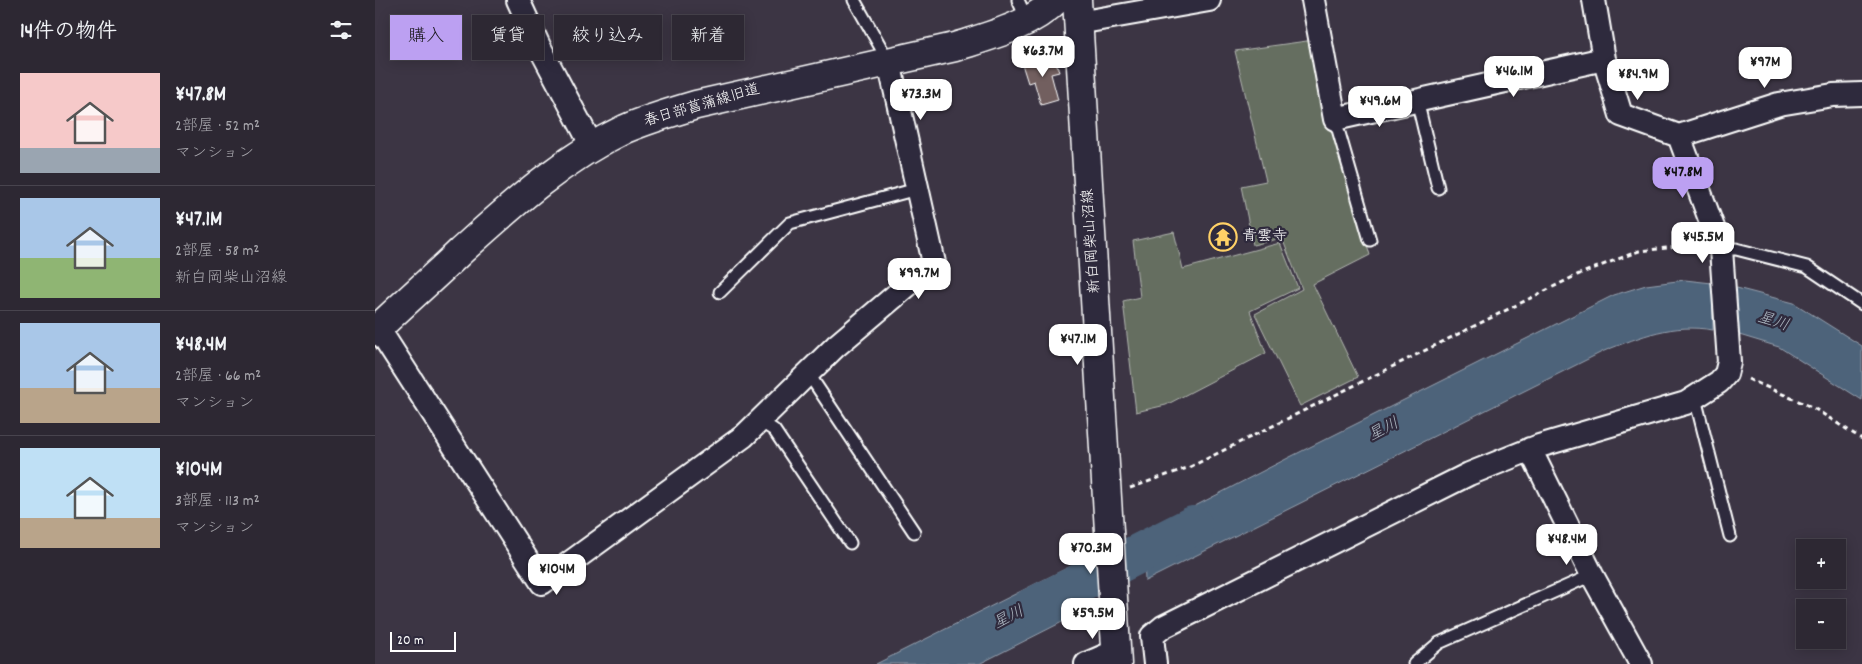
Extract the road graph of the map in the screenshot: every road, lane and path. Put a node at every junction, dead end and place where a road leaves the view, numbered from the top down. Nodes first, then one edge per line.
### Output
1 (518, 0) edge
2 (854, 0) edge
3 (1057, 0) edge
4 (1209, 0) edge
5 (1313, 0) edge
6 (1594, 0) edge
7 (1023, 10) edge
8 (1077, 12) edge
9 (1604, 59) junction
10 (889, 62) junction
11 (1862, 94) edge
12 (1417, 100) junction
13 (1335, 119) junction
14 (1679, 136) junction
15 (592, 146) junction
16 (1438, 188) dead end
17 (917, 189) junction
18 (1370, 240) dead end
19 (1721, 249) junction
20 (720, 292) dead end
21 (1862, 304) edge
22 (376, 327) edge
23 (1727, 368) junction
24 (808, 373) junction
25 (1695, 398) junction
26 (760, 421) junction
27 (1862, 438) edge
28 (1530, 449) junction
29 (1127, 489) dead end
30 (914, 532) dead end
31 (1730, 536) dead end
32 (850, 544) dead end
33 (1592, 575) junction
34 (1117, 650) edge
35 (1086, 664) edge
36 (1155, 664) edge
37 (1414, 664) edge
38 (1641, 664) edge

1 - 15 street
2 - 10 lane
3 - 7 street, 春日部菖蒲線旧道
4 - 8 street
5 - 13 street
6 - 9 street
7 - 10 street, 春日部菖蒲線旧道
8 - 34 street, 新白岡柴山沼線
9 - 12 street
9 - 14 street
10 - 15 street, 春日部菖蒲線旧道
10 - 17 street
11 - 14 street
12 - 13 street
12 - 16 lane
13 - 18 lane
14 - 19 street
15 - 22 street, 春日部菖蒲線旧道
17 - 20 lane
17 - 24 street
19 - 21 lane
19 - 23 street
19 - 29 path
22 - 26 street
23 - 25 street
23 - 27 path
24 - 26 street
24 - 30 lane
25 - 28 street
25 - 31 lane
26 - 32 lane
28 - 33 street
28 - 36 street
33 - 37 lane
33 - 38 street
34 - 35 street

